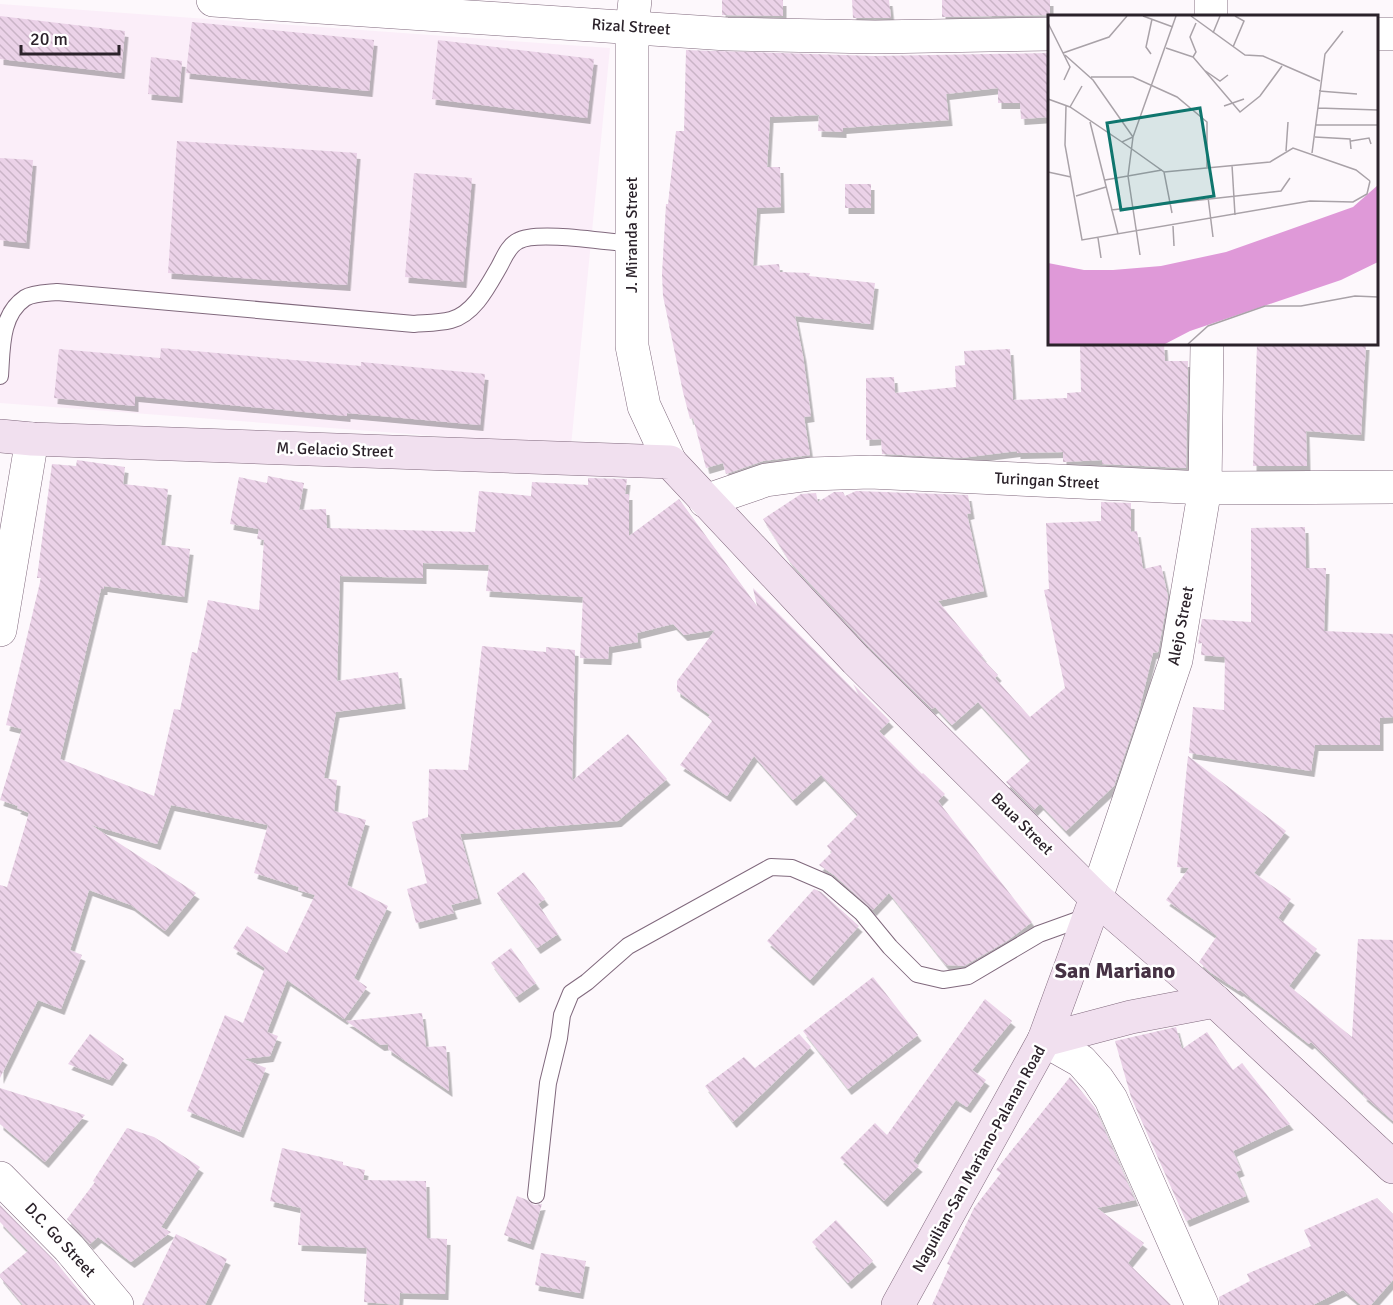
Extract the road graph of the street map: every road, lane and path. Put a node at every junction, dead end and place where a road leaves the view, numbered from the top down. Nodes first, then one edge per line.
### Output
1 (213, 0) edge
2 (633, 14) edge
3 (1048, 34) edge
4 (632, 244) junction
5 (1207, 345) edge
6 (0, 376) edge
7 (16, 437) edge
8 (670, 462) junction
9 (1393, 487) edge
10 (1205, 488) junction
11 (705, 501) junction
12 (0, 630) edge
13 (1093, 907) junction
14 (1215, 1001) junction
15 (1044, 1040) junction
16 (1393, 1167) edge
17 (0, 1178) edge
18 (536, 1195) dead end
19 (117, 1305) edge
20 (898, 1305) edge
21 (1202, 1305) edge

1 - 2 street, Rizal Street
2 - 3 street, Rizal Street
2 - 4 street, J. Miranda Street
4 - 6 lane
4 - 8 street, J. Miranda Street
5 - 10 street, Alejo Street
7 - 8 street, M. Gelacio Street
7 - 12 street
8 - 11 street, Baua Street
9 - 10 street, Turingan Street
10 - 11 street, Turingan Street
10 - 13 street, Alejo Street
11 - 13 street, Baua Street
13 - 14 street, Baua Street
13 - 15 street
13 - 18 lane
14 - 15 street, Naguilian-San Mariano-Palanan Road
14 - 16 street, Baua Street
15 - 20 street, Naguilian-San Mariano-Palanan Road
15 - 21 street
17 - 19 street, D.C. Go Street

